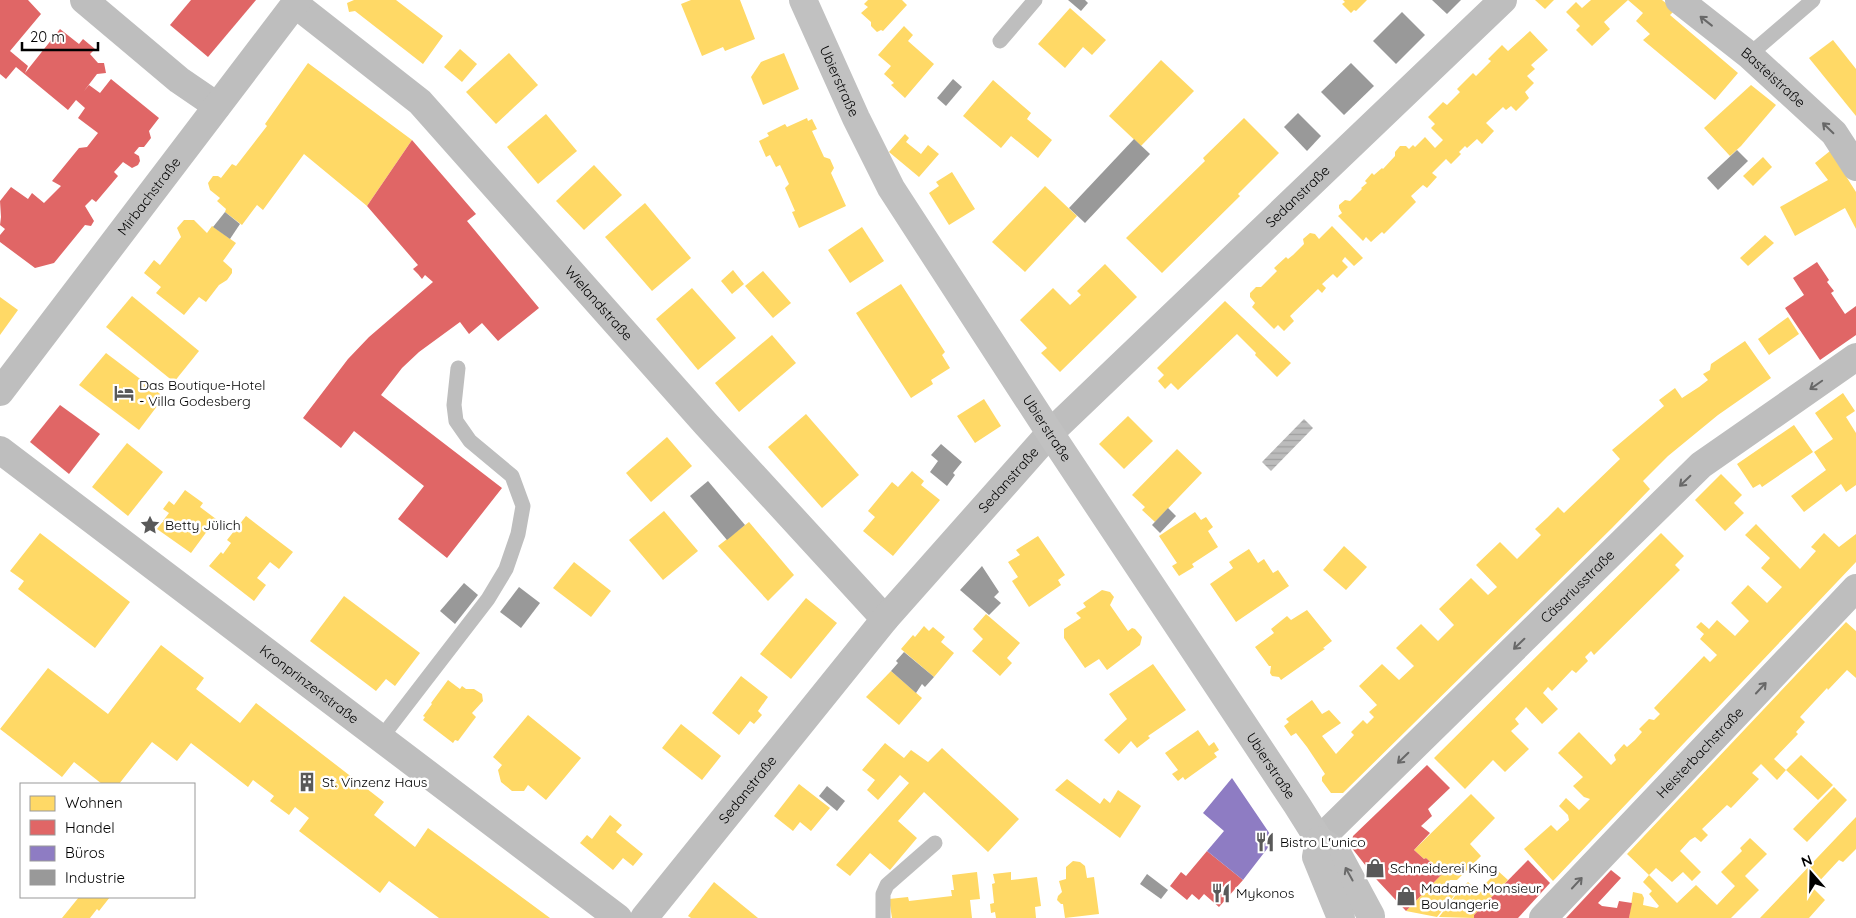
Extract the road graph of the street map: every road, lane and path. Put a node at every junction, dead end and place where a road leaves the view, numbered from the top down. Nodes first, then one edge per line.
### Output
1 (84, 0) edge
2 (803, 0) edge
3 (1035, 0) edge
4 (1502, 0) edge
5 (1679, 0) edge
6 (1813, 0) edge
7 (297, 2) edge
8 (1000, 41) dead end
9 (1749, 55) junction
10 (217, 106) junction
11 (1856, 167) edge
12 (1856, 357) edge
13 (458, 368) dead end
14 (0, 392) edge
15 (1050, 433) junction
16 (0, 450) edge
17 (1856, 588) edge
18 (885, 619) junction
19 (381, 738) junction
20 (1319, 840) junction
21 (935, 843) dead end
22 (1364, 917) edge
23 (618, 918) edge
24 (644, 918) edge
25 (882, 918) edge
26 (1341, 918) edge
27 (1543, 918) edge

1 - 10 street
2 - 15 main road, Ubierstraße
3 - 8 lane
4 - 15 street, Sedanstraße
9 -> 5 street, Basteistraße
6 - 9 lane
7 - 10 street, Mirbachstraße
7 - 18 street, Wielandstraße
11 -> 9 street, Basteistraße
10 - 14 street, Mirbachstraße
12 -> 20 street, Cäsariusstraße
13 - 19 lane
15 - 18 street, Sedanstraße
15 - 20 main road, Ubierstraße
16 - 19 street, Kronprinzenstraße
27 -> 17 street, Heisterbachstraße
18 - 24 street, Sedanstraße
19 - 23 street, Kronprinzenstraße
22 -> 20 main road
20 - 26 main road
21 - 25 lane

